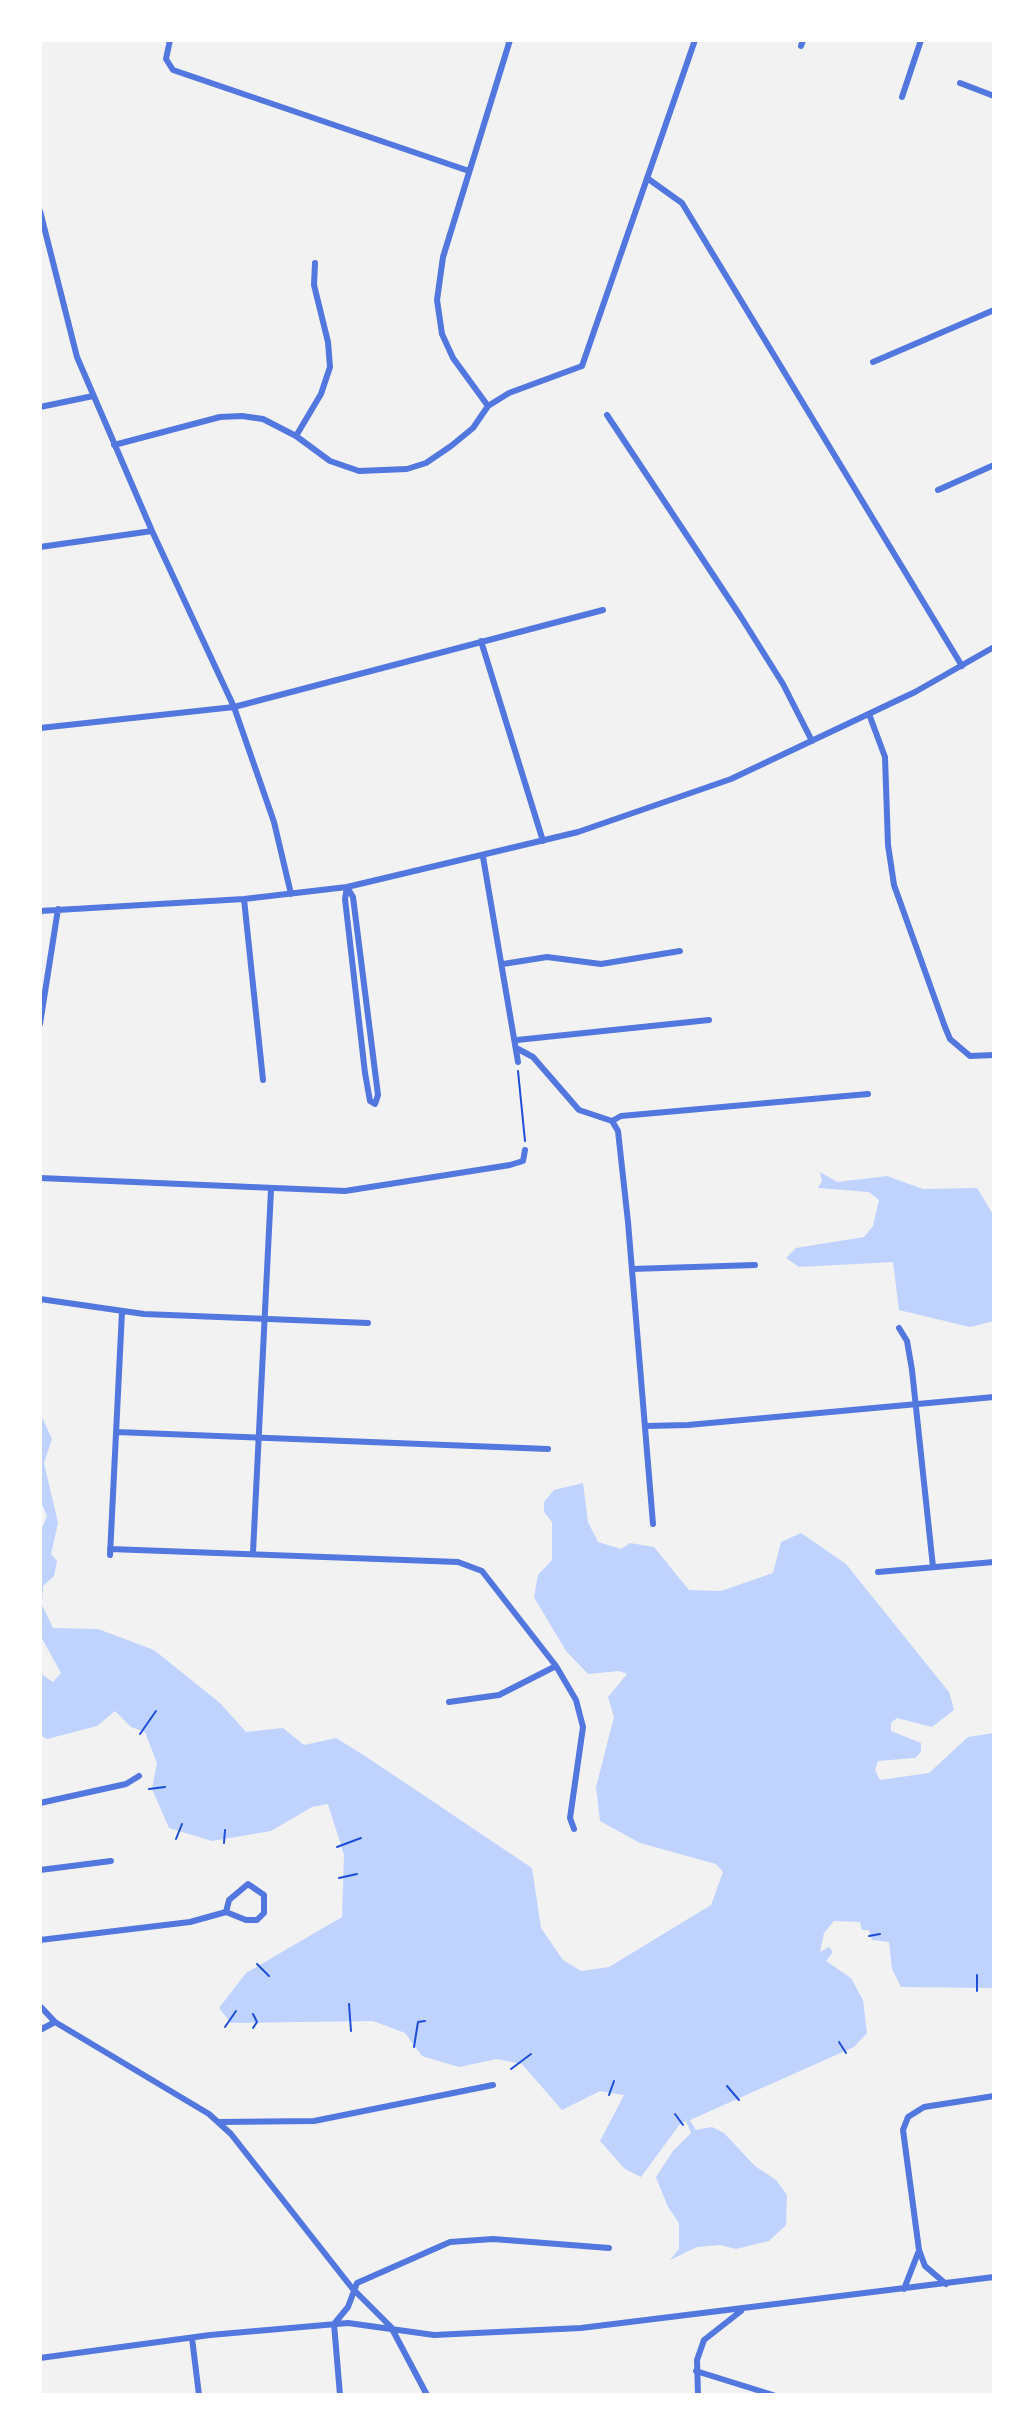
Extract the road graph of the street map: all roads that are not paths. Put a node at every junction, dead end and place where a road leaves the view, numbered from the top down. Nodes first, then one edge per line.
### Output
1 (170, 40) edge
2 (510, 40) edge
3 (695, 40) edge
4 (921, 40) edge
5 (960, 83) dead end
6 (994, 96) edge
7 (902, 97) dead end
8 (469, 171) junction
9 (647, 178) junction
10 (40, 211) edge
11 (315, 263) dead end
12 (994, 310) edge
13 (873, 362) dead end
14 (93, 396) junction
15 (488, 406) junction
16 (40, 407) edge
17 (607, 415) dead end
18 (296, 436) junction
19 (114, 445) junction
20 (994, 465) edge
21 (938, 490) dead end
22 (152, 531) junction
23 (40, 547) edge
24 (603, 610) dead end
25 (481, 641) junction
26 (994, 647) edge
27 (962, 666) junction
28 (234, 707) junction
29 (869, 714) junction
30 (40, 728) edge
31 (812, 741) junction
32 (543, 841) junction
33 (483, 857) junction
34 (347, 887) junction
35 (291, 894) junction
36 (244, 899) junction
37 (58, 909) junction
38 (40, 911) edge
39 (680, 951) dead end
40 (503, 964) junction
41 (709, 1020) dead end
42 (40, 1024) edge
43 (517, 1040) junction
44 (518, 1049) junction
45 (994, 1055) edge
46 (518, 1062) road end
47 (263, 1080) dead end
48 (868, 1094) dead end
49 (612, 1121) junction
50 (525, 1150) road end
51 (40, 1178) edge
52 (271, 1190) junction
53 (755, 1265) dead end
54 (632, 1269) junction
55 (40, 1299) edge
56 (122, 1312) junction
57 (262, 1320) junction
58 (368, 1323) dead end
59 (899, 1328) dead end
60 (994, 1397) edge
61 (915, 1403) junction
62 (646, 1426) junction
63 (116, 1432) junction
64 (257, 1437) junction
65 (548, 1449) dead end
66 (653, 1524) dead end
67 (253, 1552) junction
68 (994, 1562) edge
69 (933, 1567) junction
70 (878, 1572) dead end
71 (556, 1666) junction
72 (449, 1702) dead end
73 (139, 1776) dead end
74 (40, 1803) edge
75 (574, 1829) dead end
76 (111, 1861) dead end
77 (40, 1870) edge
78 (226, 1912) junction
79 (40, 1940) edge
80 (40, 2006) edge
81 (55, 2022) junction
82 (40, 2030) edge
83 (493, 2085) dead end
84 (994, 2096) edge
85 (219, 2122) junction
86 (609, 2248) dead end
87 (919, 2250) junction
88 (994, 2277) edge
89 (946, 2284) junction
90 (352, 2288) junction
91 (904, 2289) junction
92 (743, 2309) junction
93 (334, 2324) junction
94 (391, 2327) junction
95 (192, 2338) junction
96 (40, 2358) edge
97 (696, 2371) junction
98 (199, 2395) edge
99 (340, 2395) edge
100 (427, 2395) edge
101 (698, 2395) edge
102 (773, 2395) edge

1 - 8 street
2 - 8 street
3 - 9 street
4 - 7 street
5 - 6 street
8 - 15 street
9 - 15 street
9 - 27 street
10 - 14 street
11 - 18 street
12 - 13 street
14 - 16 street
14 - 19 street
15 - 18 street
17 - 31 street
18 - 19 street
19 - 22 street
20 - 21 street
22 - 23 street
22 - 28 street
24 - 25 street
25 - 28 street
25 - 32 street
26 - 27 street
27 - 29 street
28 - 30 street
28 - 35 street
29 - 31 street
29 - 45 street
31 - 32 street
32 - 33 street
33 - 34 street
33 - 40 street
34 - 34 street
34 - 35 street
35 - 36 street
36 - 37 street
36 - 47 street
37 - 38 street
37 - 42 street
39 - 40 street
40 - 43 street
41 - 43 street
43 - 44 street
44 - 46 street
44 - 49 street
48 - 49 street
49 - 54 street
50 - 52 street
51 - 52 street
52 - 57 street
53 - 54 street
54 - 62 street
55 - 56 street
56 - 57 street
56 - 63 street
57 - 58 street
57 - 64 street
59 - 61 street
60 - 61 street
61 - 62 street
61 - 69 street
62 - 66 street
63 - 64 street
63 - 67 street
64 - 65 street
64 - 67 street
67 - 71 street
68 - 69 street
69 - 70 street
71 - 72 street
71 - 75 street
73 - 74 street
76 - 77 street
78 - 78 street
78 - 79 street
80 - 81 street
81 - 82 street
81 - 85 street
83 - 85 street
84 - 87 street
85 - 90 street
86 - 90 street
87 - 89 street
87 - 91 street
88 - 89 street
89 - 91 street
90 - 93 street
90 - 94 street
91 - 92 street
92 - 94 street
92 - 97 street
93 - 94 street
93 - 95 street
93 - 99 street
94 - 100 street
95 - 96 street
95 - 98 street
97 - 101 street
97 - 102 street

